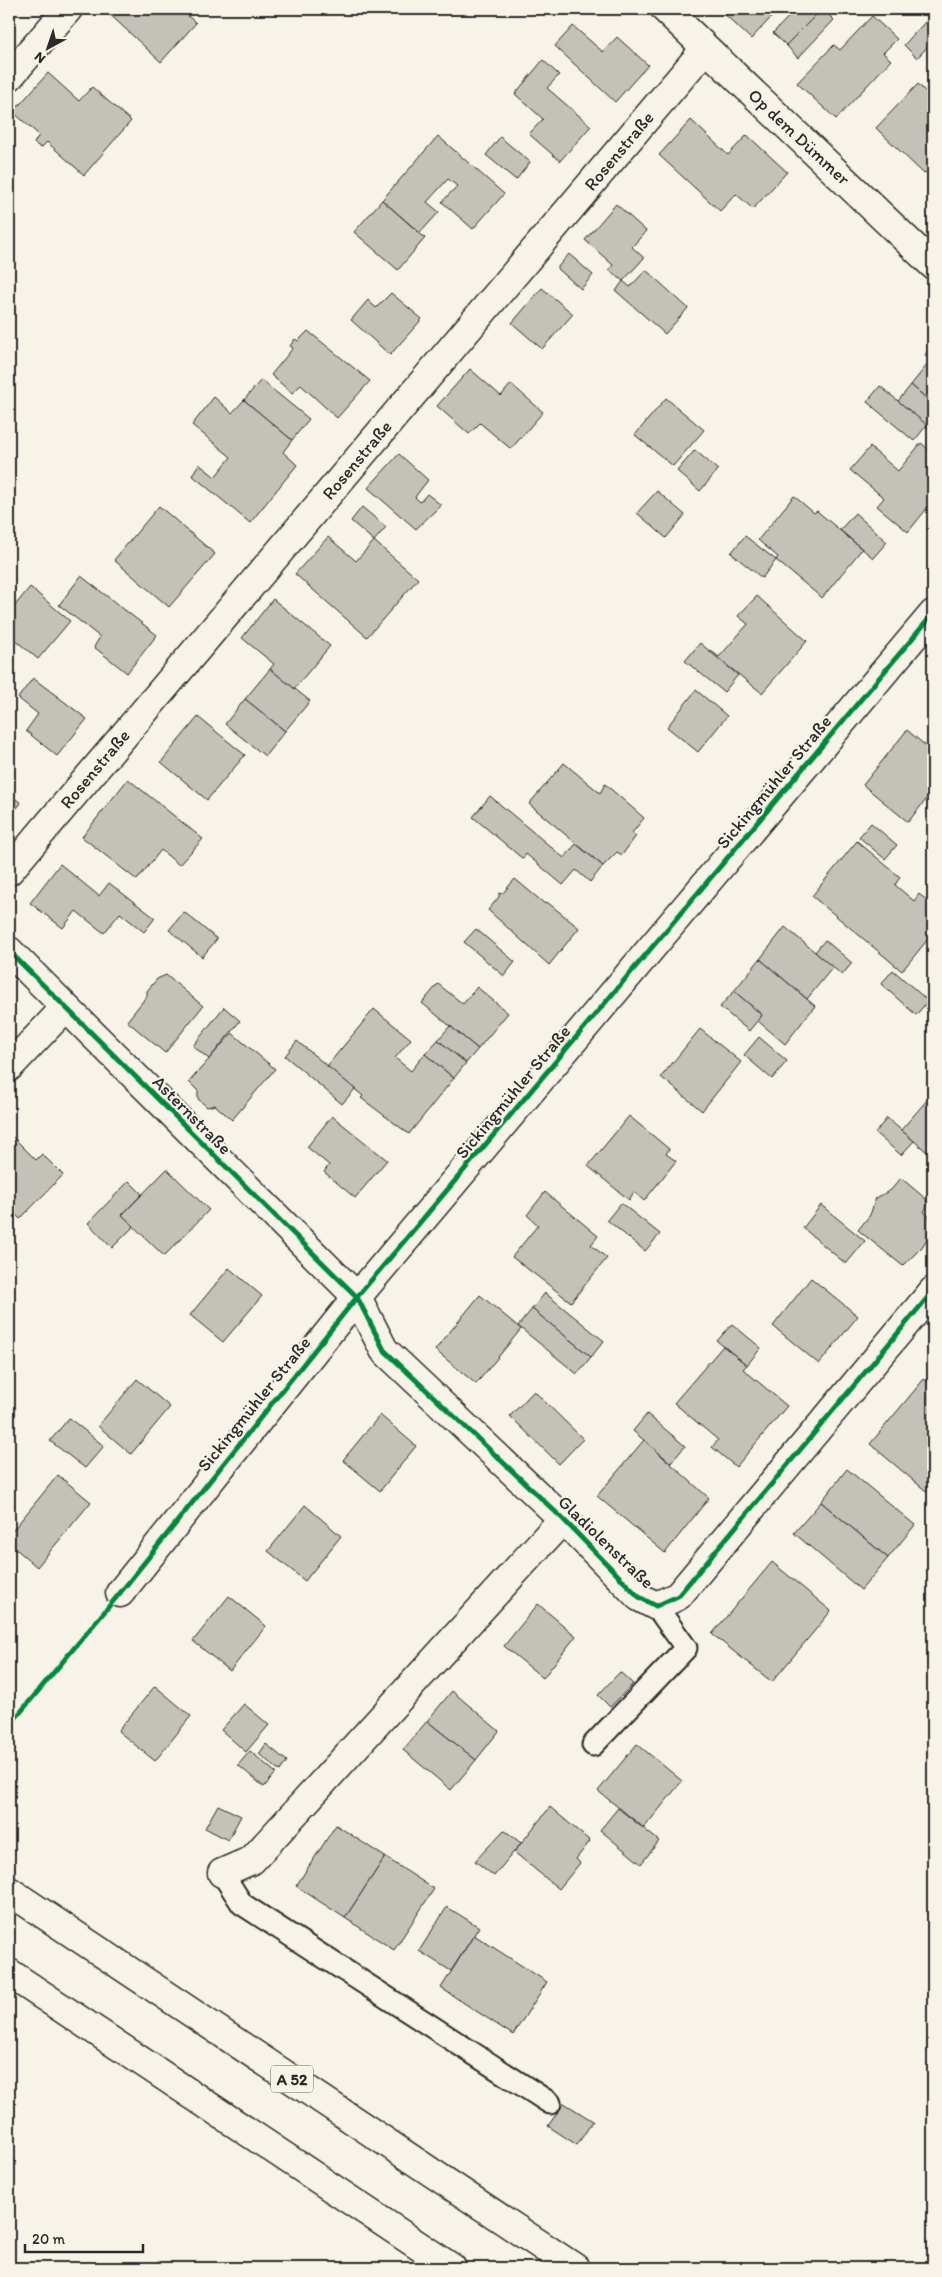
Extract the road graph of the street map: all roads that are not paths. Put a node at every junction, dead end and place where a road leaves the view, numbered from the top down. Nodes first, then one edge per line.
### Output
1 (68, 9) edge
2 (665, 9) edge
3 (705, 49) junction
4 (9, 77) edge
5 (933, 265) edge
6 (933, 614) edge
7 (9, 871) edge
8 (9, 951) edge
9 (64, 1008) junction
10 (9, 1067) edge
11 (933, 1292) edge
12 (357, 1297) junction
13 (563, 1519) junction
14 (120, 1593) dead end
15 (656, 1606) junction
16 (593, 1744) dead end
17 (222, 1873) joint
18 (9, 1890) edge
19 (9, 1973) edge
20 (550, 2104) dead end
21 (452, 2268) edge
22 (575, 2268) edge

1 - 4 main road
2 - 3 main road, Op dem Dümmer
3 - 5 main road, Op dem Dümmer
3 - 7 main road, Rosenstraße
6 - 12 main road, Sickingmühler Straße
8 - 9 main road, Asternstraße
9 - 10 main road
9 - 12 main road, Asternstraße
11 - 15 main road, Gladiolenstraße
12 - 13 main road, Gladiolenstraße
12 - 14 main road, Sickingmühler Straße
13 - 15 main road, Gladiolenstraße
13 - 17 main road, Gladiolenstraße
15 - 16 lane
17 - 20 lane
18 - 22 main road, A 52
19 - 21 main road

